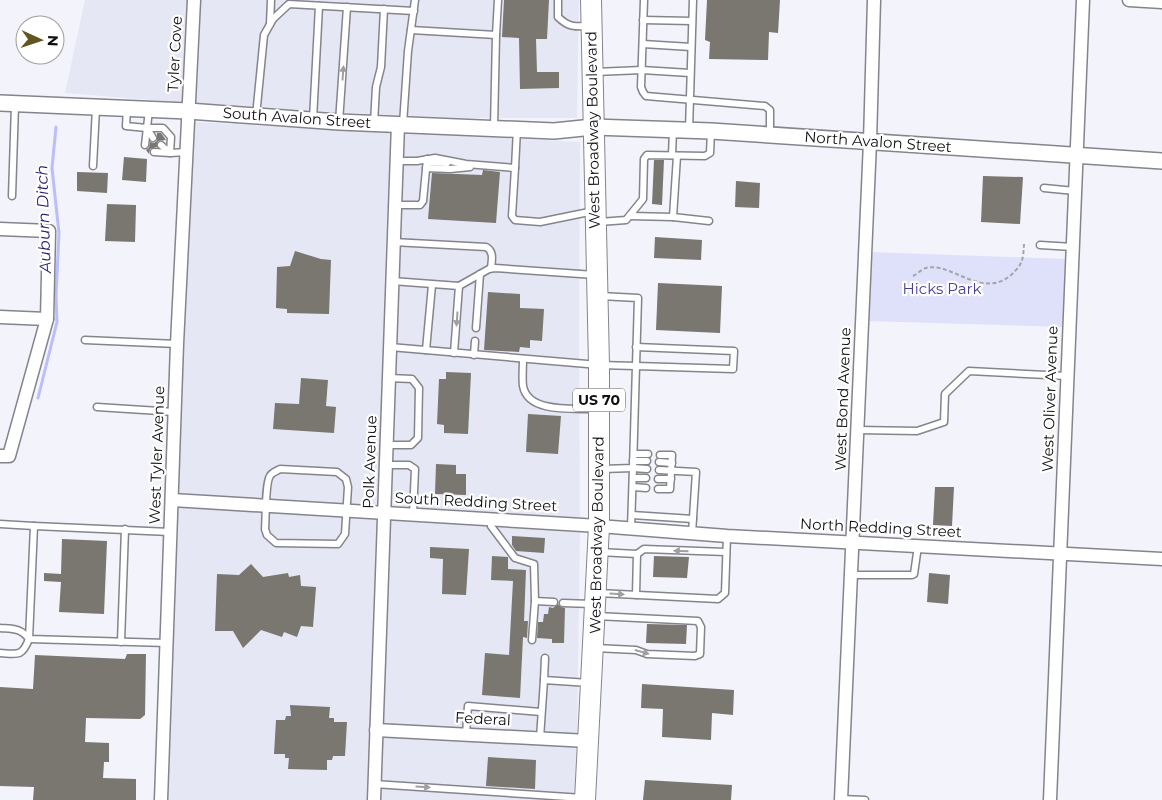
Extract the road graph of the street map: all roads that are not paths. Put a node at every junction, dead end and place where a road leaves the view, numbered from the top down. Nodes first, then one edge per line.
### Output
1 (194, 0) edge
2 (271, 0) edge
3 (415, 0) edge
4 (498, 0) edge
5 (558, 0) edge
6 (591, 0) edge
7 (644, 0) edge
8 (693, 0) edge
9 (874, 0) edge
10 (1083, 0) edge
11 (1129, 0) edge
12 (1162, 2) edge
13 (319, 6) junction
14 (347, 7) junction
15 (384, 9) junction
16 (414, 11) junction
17 (643, 20) junction
18 (692, 21) junction
19 (270, 24) junction
20 (591, 26) junction
21 (411, 30) junction
22 (496, 35) junction
23 (642, 44) junction
24 (691, 46) junction
25 (642, 70) junction
26 (592, 72) junction
27 (690, 73) junction
28 (689, 99) junction
29 (7, 103) edge
30 (96, 107) junction
31 (127, 108) junction
32 (149, 109) junction
33 (188, 111) junction
34 (256, 116) junction
35 (313, 120) junction
36 (340, 122) junction
37 (374, 123) junction
38 (400, 124) junction
39 (593, 127) junction
40 (147, 128) junction
41 (494, 128) junction
42 (517, 129) junction
43 (673, 129) junction
44 (689, 130) junction
45 (711, 131) junction
46 (770, 135) junction
47 (153, 138) dead end
48 (870, 142) junction
49 (145, 145) dead end
50 (161, 145) dead end
51 (154, 152) dead end
52 (170, 152) junction
53 (187, 152) junction
54 (674, 156) junction
55 (1076, 156) junction
56 (396, 161) junction
57 (1162, 161) edge
58 (427, 163) junction
59 (466, 164) junction
60 (479, 165) junction
61 (94, 166) dead end
62 (515, 168) junction
63 (1044, 188) dead end
64 (1075, 191) junction
65 (12, 196) dead end
66 (395, 205) junction
67 (630, 216) junction
68 (596, 217) junction
69 (673, 217) junction
70 (709, 222) dead end
71 (0, 229) edge
72 (394, 242) junction
73 (1040, 245) dead end
74 (1073, 247) junction
75 (491, 268) junction
76 (480, 274) junction
77 (596, 275) junction
78 (392, 281) junction
79 (432, 284) junction
80 (460, 286) junction
81 (597, 296) junction
82 (0, 317) edge
83 (47, 319) junction
84 (476, 328) dead end
85 (85, 340) dead end
86 (476, 341) dead end
87 (177, 344) junction
88 (390, 347) junction
89 (636, 347) junction
90 (426, 350) junction
91 (454, 353) junction
92 (474, 355) junction
93 (523, 359) junction
94 (599, 365) junction
95 (636, 366) junction
96 (1067, 376) junction
97 (389, 378) junction
98 (97, 407) dead end
99 (599, 409) junction
100 (175, 412) junction
101 (858, 430) junction
102 (386, 445) junction
103 (5, 456) edge
104 (634, 457) junction
105 (648, 458) dead end
106 (659, 458) dead end
107 (386, 465) junction
108 (633, 468) junction
109 (599, 469) junction
110 (647, 469) dead end
111 (659, 470) dead end
112 (672, 470) junction
113 (633, 478) junction
114 (646, 478) dead end
115 (658, 479) dead end
116 (671, 479) junction
117 (633, 487) junction
118 (646, 488) dead end
119 (658, 489) dead end
120 (172, 500) junction
121 (266, 506) junction
122 (346, 510) junction
123 (384, 513) junction
124 (413, 514) junction
125 (492, 519) junction
126 (693, 519) junction
127 (631, 522) junction
128 (0, 524) edge
129 (34, 526) junction
130 (599, 526) junction
131 (125, 529) junction
132 (170, 532) junction
133 (692, 533) junction
134 (728, 536) junction
135 (853, 542) junction
136 (918, 546) junction
137 (598, 552) junction
138 (726, 552) junction
139 (1060, 553) junction
140 (637, 554) junction
141 (1162, 559) edge
142 (851, 575) junction
143 (636, 595) junction
144 (535, 601) junction
145 (554, 602) dead end
146 (563, 603) dead end
147 (596, 604) junction
148 (0, 628) edge
149 (30, 639) junction
150 (532, 640) dead end
151 (121, 642) junction
152 (167, 643) junction
153 (594, 648) junction
154 (0, 653) edge
155 (545, 658) dead end
156 (544, 680) junction
157 (591, 683) junction
158 (541, 712) junction
159 (376, 730) junction
160 (466, 734) junction
161 (540, 738) junction
162 (588, 741) junction
163 (374, 784) junction
164 (585, 799) edge
165 (841, 799) edge
166 (160, 800) edge
167 (374, 800) edge
168 (865, 800) edge
169 (1050, 800) edge

1 - 33 street, Tyler Cove
2 - 19 lane
3 - 16 lane
4 - 22 lane
5 - 20 lane
6 - 20 main road, West Broadway Boulevard / US 70
7 - 17 lane
8 - 18 lane
9 - 48 street, West Bond Avenue
10 - 55 street, West Oliver Avenue
11 - 12 street
13 - 14 lane
13 - 19 lane
13 - 35 lane
14 - 15 lane
36 -> 14 lane
15 - 16 lane
15 - 37 lane
16 - 21 lane
17 - 18 lane
17 - 23 lane
18 - 24 lane
19 - 34 lane
20 - 26 main road, West Broadway Boulevard / US 70
21 - 22 lane
21 - 38 lane
22 - 41 lane
23 - 24 lane
23 - 25 lane
24 - 27 lane
25 - 26 lane
25 - 27 lane
25 - 28 lane
26 - 39 main road, West Broadway Boulevard / US 70
27 - 28 lane
28 - 44 lane
28 - 46 lane
29 - 30 street, South Avalon Street
29 - 65 lane
30 - 31 street, South Avalon Street
30 - 61 lane
31 - 32 street, South Avalon Street
31 - 40 lane
32 - 33 street, South Avalon Street
32 - 40 lane
33 - 34 street, South Avalon Street
33 - 53 street, West Tyler Avenue
34 - 35 street, South Avalon Street
35 - 36 street, South Avalon Street
36 - 37 street, South Avalon Street
37 - 38 street, South Avalon Street
38 - 41 street, South Avalon Street
38 - 56 street, Polk Avenue
39 - 42 street, South Avalon Street
39 - 43 street, North Avalon Street
39 - 68 main road, West Broadway Boulevard / US 70
40 - 47 lane
40 - 49 lane
40 - 52 lane
41 - 42 street, South Avalon Street
42 - 62 lane
43 - 44 street, North Avalon Street
43 - 54 lane
44 - 45 street, North Avalon Street
45 - 46 street, North Avalon Street
45 - 54 lane
46 - 48 street, North Avalon Street
48 - 55 street, North Avalon Street
48 - 101 street, West Bond Avenue
50 - 52 lane
51 - 52 lane
52 - 53 lane
53 - 87 street, West Tyler Avenue
54 - 67 lane
54 - 69 lane
55 - 57 street, North Avalon Street
55 - 64 street, West Oliver Avenue
56 - 58 lane
56 - 66 street, Polk Avenue
58 - 59 lane
58 - 59 lane
58 - 60 lane
58 - 66 lane
59 - 60 lane
60 - 62 lane
62 - 68 lane
63 - 64 lane
64 - 74 street, West Oliver Avenue
66 - 72 street, Polk Avenue
67 - 68 lane
67 - 69 lane
68 - 77 main road, West Broadway Boulevard / US 70
69 - 70 lane
71 - 83 street
72 - 75 lane
72 - 78 street, Polk Avenue
73 - 74 lane
74 - 96 street, West Oliver Avenue
75 - 76 lane
75 - 77 lane
76 - 80 lane
76 - 84 lane
77 - 81 main road, West Broadway Boulevard / US 70
78 - 79 lane
78 - 88 street, Polk Avenue
79 - 80 lane
79 - 90 lane
80 -> 91 lane
81 - 89 lane
81 - 94 main road, West Broadway Boulevard / US 70
82 - 83 street
83 - 103 street
85 - 87 lane
86 - 92 lane
87 - 100 street, West Tyler Avenue
88 - 90 lane
88 - 97 street, Polk Avenue
89 - 95 lane
89 - 95 lane
90 - 91 lane
91 - 92 lane
92 - 93 lane
93 - 94 lane
93 - 99 lane
94 - 95 lane
94 - 99 main road, West Broadway Boulevard / US 70
95 - 104 lane
96 - 101 lane
96 - 139 street, West Oliver Avenue
97 - 102 street, Polk Avenue
97 - 102 lane
98 - 100 lane
99 - 109 main road, West Broadway Boulevard / US 70
100 - 120 street, West Tyler Avenue
101 - 135 street, West Bond Avenue
102 - 107 street, Polk Avenue
104 - 105 lane
104 - 108 lane
106 - 112 lane
107 - 123 street, Polk Avenue
107 - 124 lane
108 - 109 lane
108 - 110 lane
108 - 113 lane
109 - 130 main road, West Broadway Boulevard / US 70
111 - 112 lane
112 - 116 lane
112 - 126 lane
113 - 114 lane
113 - 117 lane
115 - 116 lane
116 - 119 lane
117 - 118 lane
117 - 127 lane
120 - 121 street, South Redding Street
120 - 132 street, West Tyler Avenue
121 - 122 street, South Redding Street
121 - 122 lane
121 - 122 lane
122 - 123 street, South Redding Street
123 - 124 street, South Redding Street
123 - 159 street, Polk Avenue
124 - 125 street, South Redding Street
125 - 130 street, South Redding Street
125 - 144 lane
126 - 127 lane
126 - 133 lane
127 - 130 street, North Redding Street
127 - 133 street, North Redding Street
128 - 129 lane
129 - 131 lane
129 - 149 lane
130 - 137 main road, West Broadway Boulevard / US 70
131 - 132 lane
131 - 151 lane
132 - 152 street, West Tyler Avenue
133 - 134 street, North Redding Street
134 - 135 street, North Redding Street
134 - 138 lane
135 - 136 street, North Redding Street
135 - 142 street, West Bond Avenue
136 - 139 street, North Redding Street
136 - 142 lane
137 - 140 lane
137 - 147 main road, West Broadway Boulevard / US 70
138 -> 140 lane
138 - 143 lane
139 - 141 street, North Redding Street
139 - 169 street, West Oliver Avenue
140 - 143 lane
142 - 165 street, West Bond Avenue
147 -> 143 lane
144 - 145 lane
144 - 150 lane
146 - 147 lane
147 - 153 main road, West Broadway Boulevard / US 70
153 -> 147 lane
148 - 149 lane
149 - 151 lane
149 - 154 lane
151 - 152 lane
152 - 166 street, West Tyler Avenue
153 - 157 main road, West Broadway Boulevard / US 70
155 - 156 lane
156 - 157 lane
156 - 158 lane
157 - 162 main road, West Broadway Boulevard / US 70
158 - 160 lane
158 - 161 lane
159 - 160 street, Federal
159 - 163 street, Polk Avenue
160 - 161 street, Federal
161 - 162 street, Federal
162 - 164 main road, West Broadway Boulevard / US 70
163 -> 164 lane
163 - 167 street, Polk Avenue
165 - 168 lane

